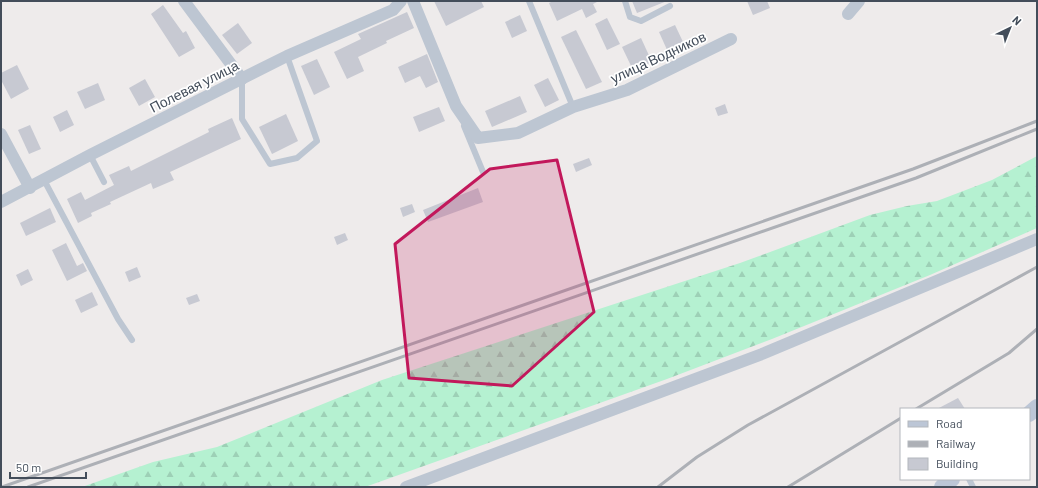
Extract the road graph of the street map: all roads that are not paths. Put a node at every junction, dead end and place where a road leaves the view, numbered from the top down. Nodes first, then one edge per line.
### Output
1 (184, 1) edge
2 (401, 1) edge
3 (413, 1) edge
4 (529, 1) edge
5 (625, 1) edge
6 (859, 1) edge
7 (670, 6) dead end
8 (848, 14) dead end
9 (731, 39) dead end
10 (287, 56) junction
11 (242, 79) junction
12 (456, 106) junction
13 (573, 107) junction
14 (1, 134) edge
15 (90, 155) junction
16 (483, 172) dead end
17 (44, 180) junction
18 (104, 182) dead end
19 (30, 188) junction
20 (1, 202) edge
21 (1037, 239) edge
22 (132, 340) dead end
23 (951, 480) edge
24 (406, 487) edge
25 (942, 487) edge

1 - 11 street
2 - 10 street, Полевая улица
3 - 12 street
4 - 13 lane
5 - 7 lane
6 - 8 street
9 - 13 street, улица Водников
10 - 11 street, Полевая улица
10 - 11 lane
11 - 15 street, Полевая улица
12 - 13 street, улица Водников
12 - 16 lane
14 - 19 street
15 - 17 street, Полевая улица
15 - 18 lane
17 - 19 street, Полевая улица
17 - 22 lane
19 - 20 street, Полевая улица
21 - 24 street
23 - 25 street

